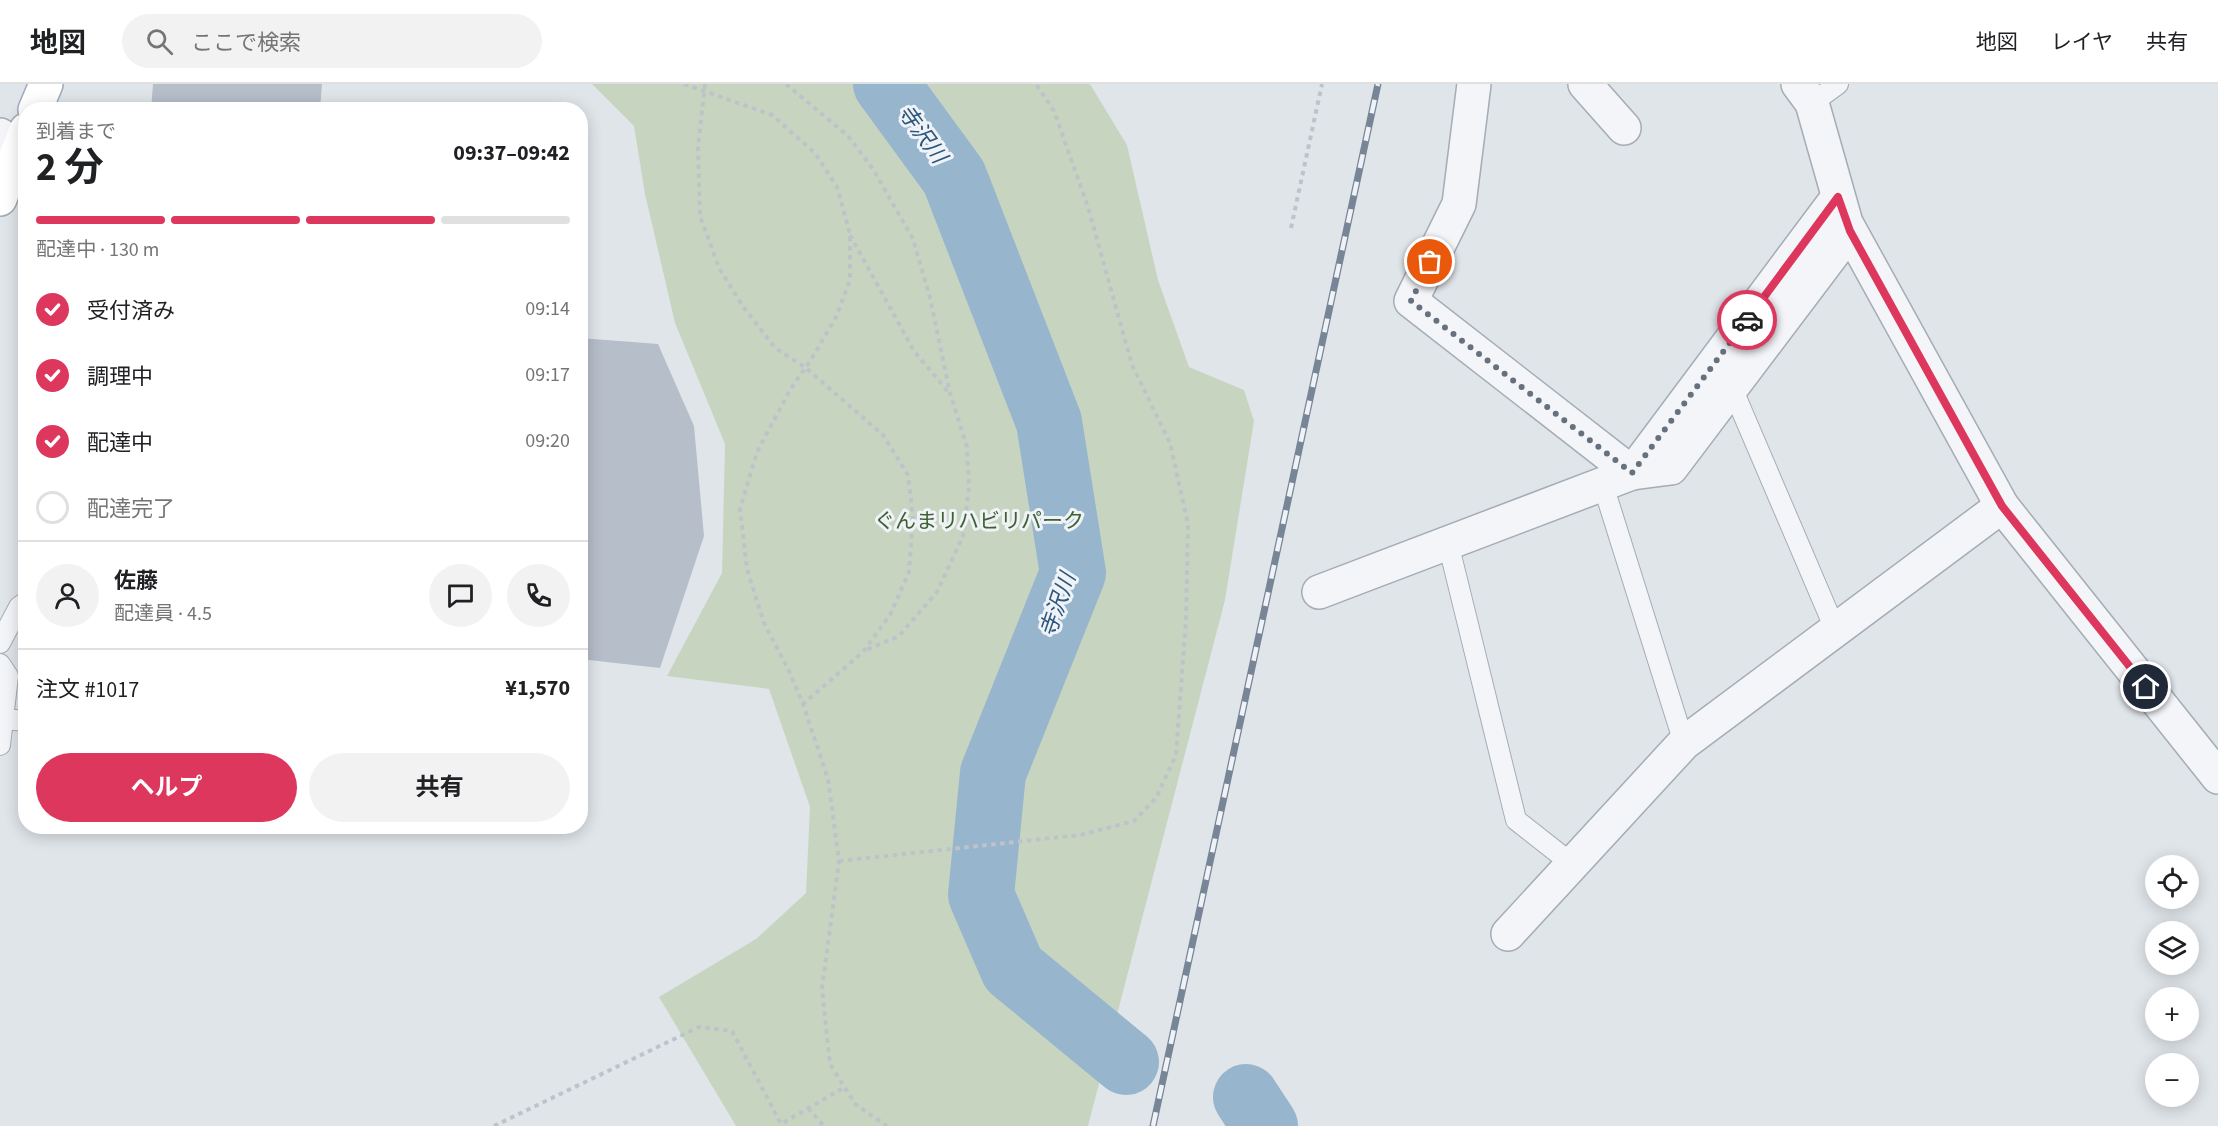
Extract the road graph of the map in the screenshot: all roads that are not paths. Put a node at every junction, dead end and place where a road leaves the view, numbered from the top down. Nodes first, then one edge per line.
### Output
1 (46, 84) edge
2 (1474, 84) edge
3 (1585, 84) edge
4 (1838, 84) edge
5 (1805, 93) edge
6 (38, 102) edge
7 (1624, 128) dead end
8 (15, 138) edge
9 (1838, 197) junction
10 (0, 199) edge
11 (1850, 231) junction
12 (1732, 388) junction
13 (1618, 479) junction
14 (2002, 506) junction
15 (1448, 543) junction
16 (1319, 592) dead end
17 (18, 608) edge
18 (1835, 629) junction
19 (0, 643) edge
20 (0, 664) edge
21 (3, 719) junction
22 (18, 720) edge
23 (1684, 743) junction
24 (0, 745) edge
25 (2218, 777) edge
26 (1572, 864) junction
27 (1508, 934) dead end

1 - 6 main road
2 - 13 street
3 - 7 street
4 - 5 lane
5 - 9 street
8 - 10 main road
9 - 11 street
9 - 13 street
11 - 12 street
11 - 14 street
12 - 13 street
12 - 18 lane
13 - 15 street
13 - 23 lane
14 - 18 street
14 - 25 street
15 - 16 street
15 - 26 lane
17 - 19 lane
18 - 23 street
20 - 21 lane
21 - 22 lane
21 - 24 lane
23 - 26 street
26 - 27 street

